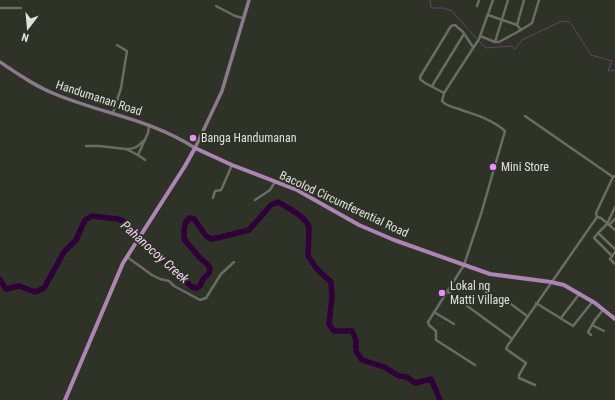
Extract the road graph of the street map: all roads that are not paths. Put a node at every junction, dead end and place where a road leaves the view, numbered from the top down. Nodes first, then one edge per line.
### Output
1 (249, 0) edge
2 (479, 0) edge
3 (493, 0) edge
4 (508, 0) edge
5 (524, 0) edge
6 (539, 0) edge
7 (216, 6) dead end
8 (477, 6) dead end
9 (0, 8) edge
10 (21, 8) dead end
11 (488, 15) junction
12 (243, 18) junction
13 (501, 20) junction
14 (517, 25) junction
15 (521, 30) junction
16 (464, 34) junction
17 (480, 37) junction
18 (495, 42) junction
19 (116, 45) dead end
20 (473, 47) junction
21 (0, 62) edge
22 (432, 86) junction
23 (444, 93) junction
24 (113, 113) junction
25 (524, 116) dead end
26 (149, 125) junction
27 (144, 139) junction
28 (86, 146) dead end
29 (194, 148) junction
30 (126, 149) junction
31 (138, 156) junction
32 (145, 160) dead end
33 (232, 165) junction
34 (614, 177) edge
35 (276, 182) junction
36 (213, 198) dead end
37 (255, 200) dead end
38 (615, 207) edge
39 (614, 214) edge
40 (597, 217) junction
41 (615, 219) edge
42 (608, 225) junction
43 (615, 230) edge
44 (598, 233) junction
45 (615, 251) edge
46 (612, 256) junction
47 (127, 257) junction
48 (234, 262) dead end
49 (615, 264) edge
50 (464, 265) junction
51 (550, 282) junction
52 (448, 292) junction
53 (580, 293) junction
54 (507, 301) dead end
55 (593, 301) junction
56 (536, 303) junction
57 (604, 309) junction
58 (434, 312) junction
59 (527, 316) junction
60 (562, 318) junction
61 (615, 319) edge
62 (454, 324) dead end
63 (592, 324) junction
64 (604, 331) dead end
65 (591, 335) dead end
66 (512, 338) junction
67 (475, 365) dead end
68 (535, 385) dead end
69 (65, 400) edge

1 - 12 street
2 - 8 street
3 - 11 street
4 - 13 street
5 - 14 street
6 - 15 street
7 - 12 street
9 - 10 street
11 - 13 street
11 - 17 street
12 - 29 street
13 - 14 street
13 - 18 street
14 - 15 street
15 - 18 street
16 - 20 street
16 - 22 street
16 - 22 street
17 - 18 street
17 - 20 street
19 - 24 street
20 - 23 street
21 - 24 street, Handumanan Road
22 - 23 street
23 - 50 street
24 - 26 street, Handumanan Road
25 - 34 street
26 - 27 street
26 - 29 street, Handumanan Road
27 - 30 street
27 - 31 street
28 - 30 street
29 - 33 main road, Bacolod Circumferential Road
29 - 47 main road
30 - 31 street
31 - 32 street
33 - 35 main road, Bacolod Circumferential Road
33 - 36 street
34 - 40 street
35 - 37 street
35 - 50 main road, Bacolod Circumferential Road
38 - 39 street
39 - 42 street
40 - 42 street
40 - 51 street
41 - 42 street
42 - 43 street
42 - 44 street
44 - 45 street
44 - 46 street
45 - 46 street
46 - 49 street
47 - 48 street
47 - 69 main road
50 - 51 main road, Bacolod Circumferential Road
50 - 52 street
51 - 53 main road, Bacolod Circumferential Road
51 - 56 street
52 - 58 street
52 - 66 street
53 - 55 main road, Bacolod Circumferential Road
53 - 60 street
54 - 59 street
55 - 57 main road, Bacolod Circumferential Road
55 - 60 street
56 - 59 street
56 - 60 street
57 - 61 main road, Bacolod Circumferential Road
57 - 63 street
58 - 62 street
58 - 67 street
59 - 66 street
63 - 64 street
63 - 65 street
66 - 68 street

